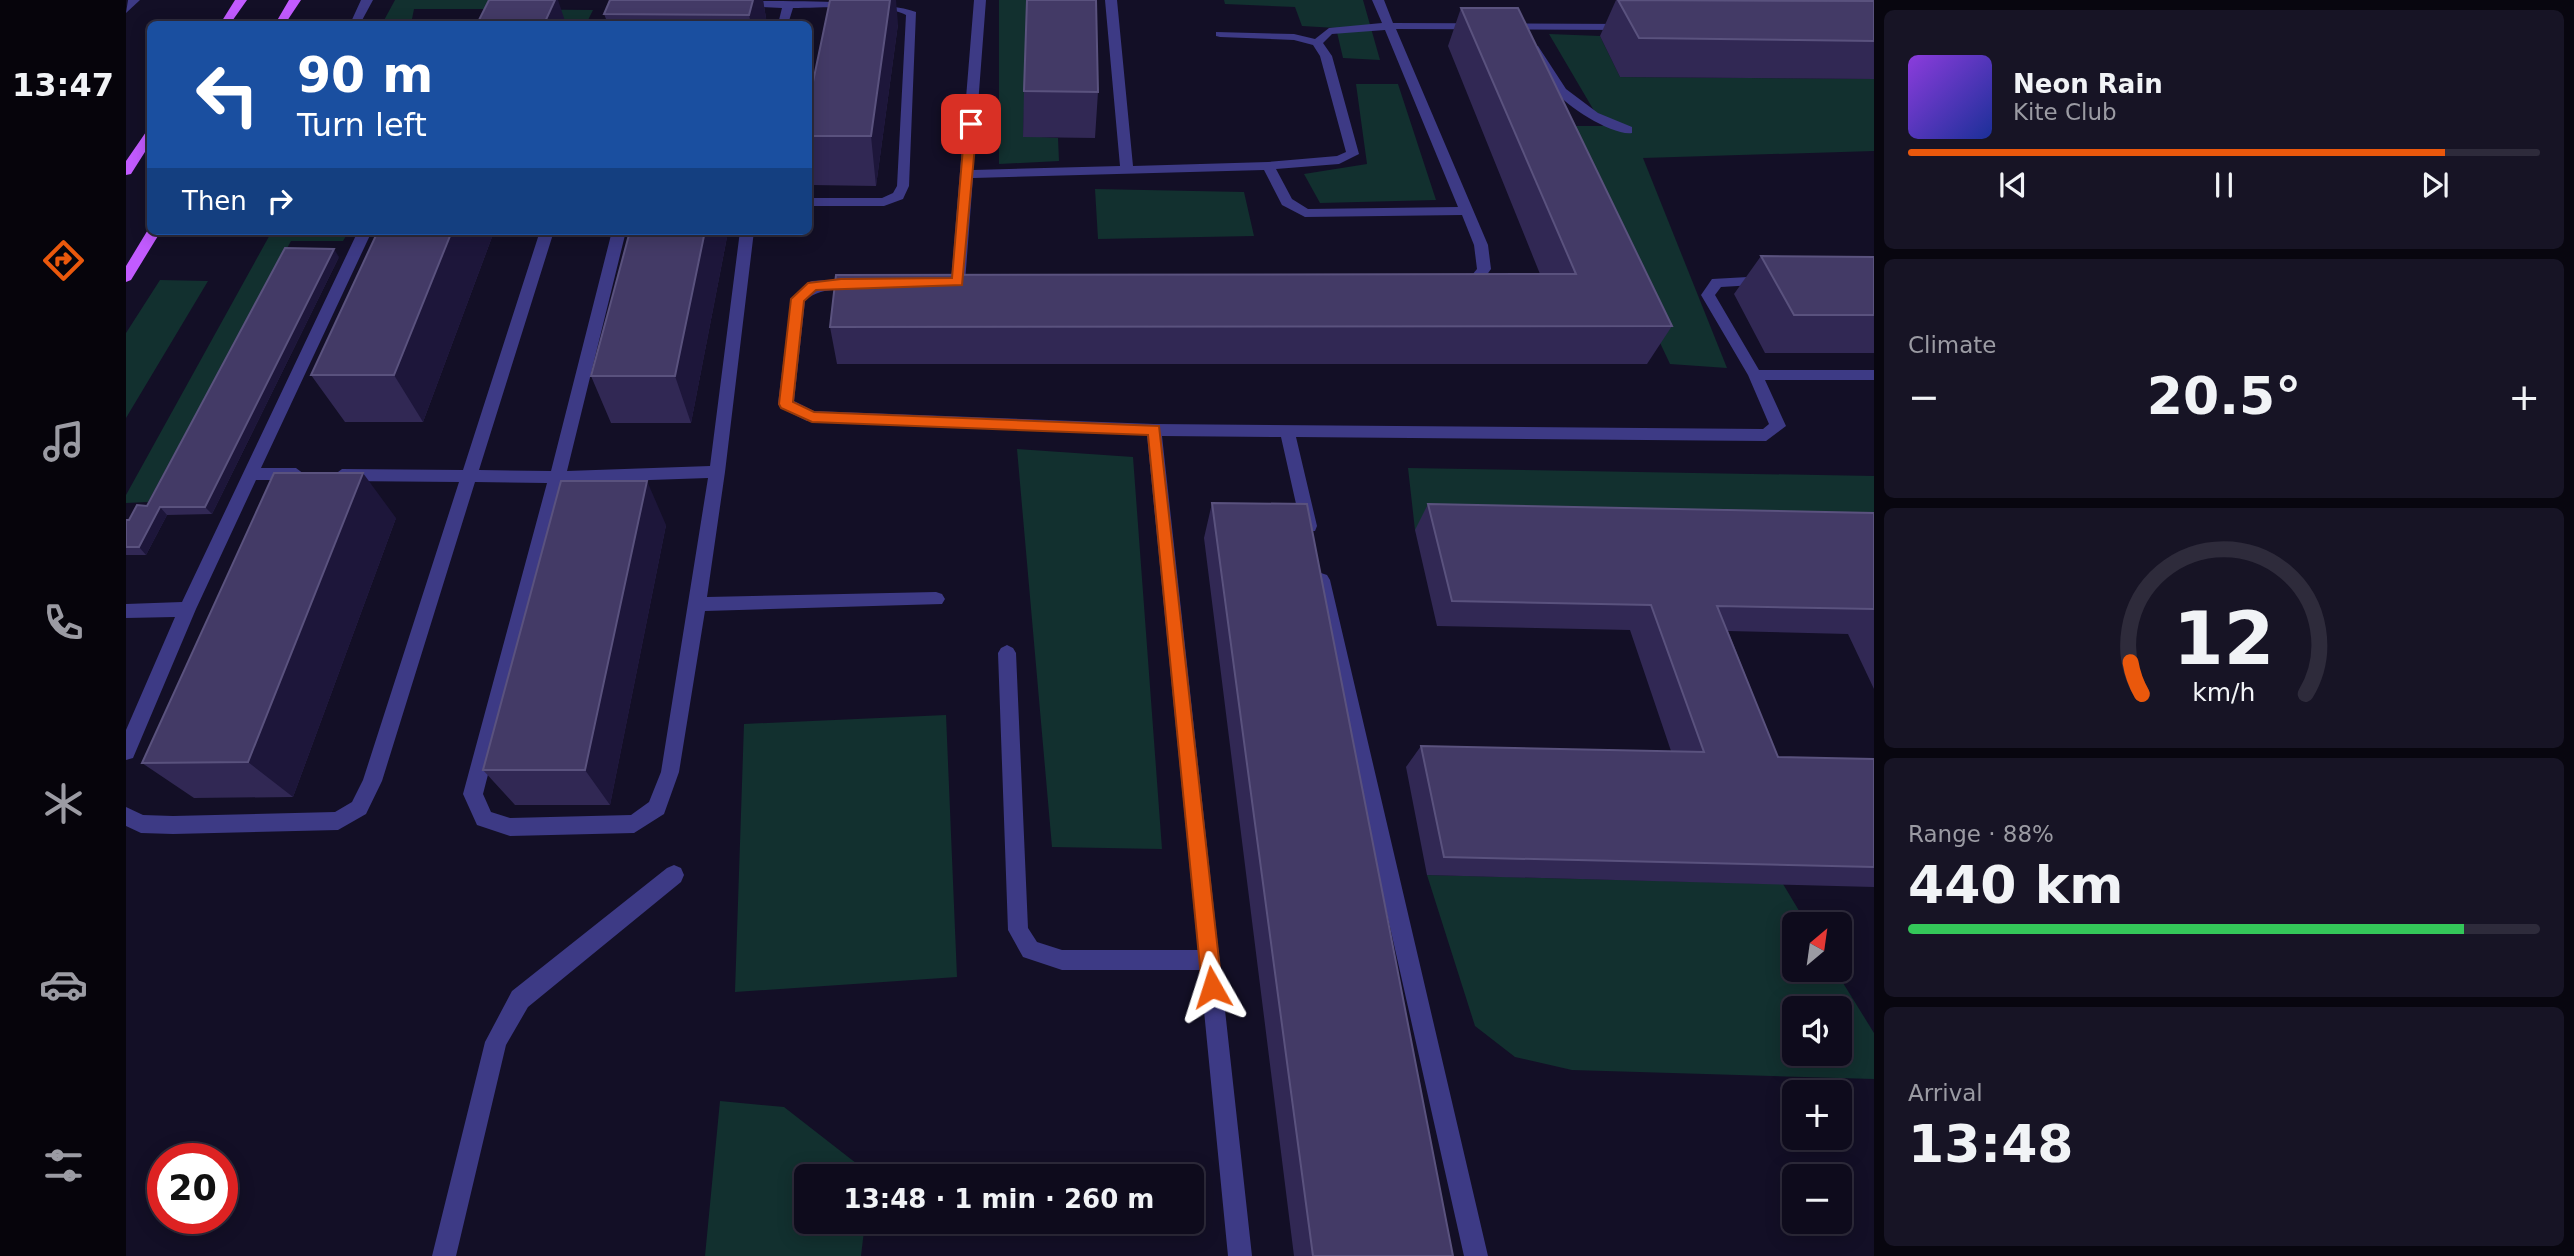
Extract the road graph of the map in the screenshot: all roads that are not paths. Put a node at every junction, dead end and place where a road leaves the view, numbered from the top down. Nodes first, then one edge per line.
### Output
1 (134, 0) edge
2 (241, 0) edge
3 (295, 0) edge
4 (367, 0) edge
5 (980, 0) edge
6 (1111, 0) edge
7 (1378, 0) edge
8 (733, 4) edge
9 (788, 5) junction
10 (126, 10) edge
11 (227, 21) edge
12 (282, 21) edge
13 (356, 21) edge
14 (784, 21) edge
15 (1388, 26) junction
16 (1521, 27) junction
17 (1643, 27) edge
18 (1220, 34) dead end
19 (1317, 43) junction
20 (1628, 130) dead end
21 (147, 140) edge
22 (1268, 166) junction
23 (126, 171) edge
24 (1127, 171) junction
25 (967, 174) junction
26 (812, 202) edge
27 (1467, 211) junction
28 (152, 235) edge
29 (363, 235) edge
30 (546, 235) edge
31 (618, 235) edge
32 (747, 235) edge
33 (126, 277) edge
34 (1449, 280) edge
35 (1783, 281) edge
36 (958, 282) edge
37 (867, 283) edge
38 (1755, 375) junction
39 (1874, 375) edge
40 (1154, 430) junction
41 (1287, 430) junction
42 (717, 472) junction
43 (251, 474) junction
44 (469, 476) junction
45 (557, 477) junction
46 (936, 599) dead end
47 (697, 604) junction
48 (187, 609) junction
49 (126, 611) edge
50 (1007, 653) dead end
51 (126, 752) edge
52 (126, 816) edge
53 (674, 875) dead end
54 (1209, 960) junction
55 (444, 1256) edge
56 (1240, 1256) edge
57 (1476, 1256) edge

1 - 10 street
2 - 11 main road
3 - 12 main road
4 - 13 street
5 - 25 street
6 - 24 street
7 - 15 street
8 - 9 street
9 - 14 street
9 - 26 street
15 - 16 street
15 - 19 street
15 - 27 street
16 - 17 street
16 - 20 street
18 - 19 street
19 - 22 street
21 - 23 main road
22 - 24 street
22 - 27 street
24 - 25 street
25 - 36 street
27 - 34 street
28 - 33 main road
29 - 43 street
30 - 44 street
31 - 45 street
32 - 42 street
35 - 38 street
37 - 40 street
38 - 39 street
38 - 41 street
40 - 41 street
40 - 54 street
41 - 57 street
42 - 45 street
42 - 47 street
43 - 44 street
43 - 48 street
44 - 45 street
44 - 52 street
45 - 47 street
46 - 47 street
48 - 49 street
48 - 51 street
50 - 54 street
53 - 55 street
54 - 56 street

